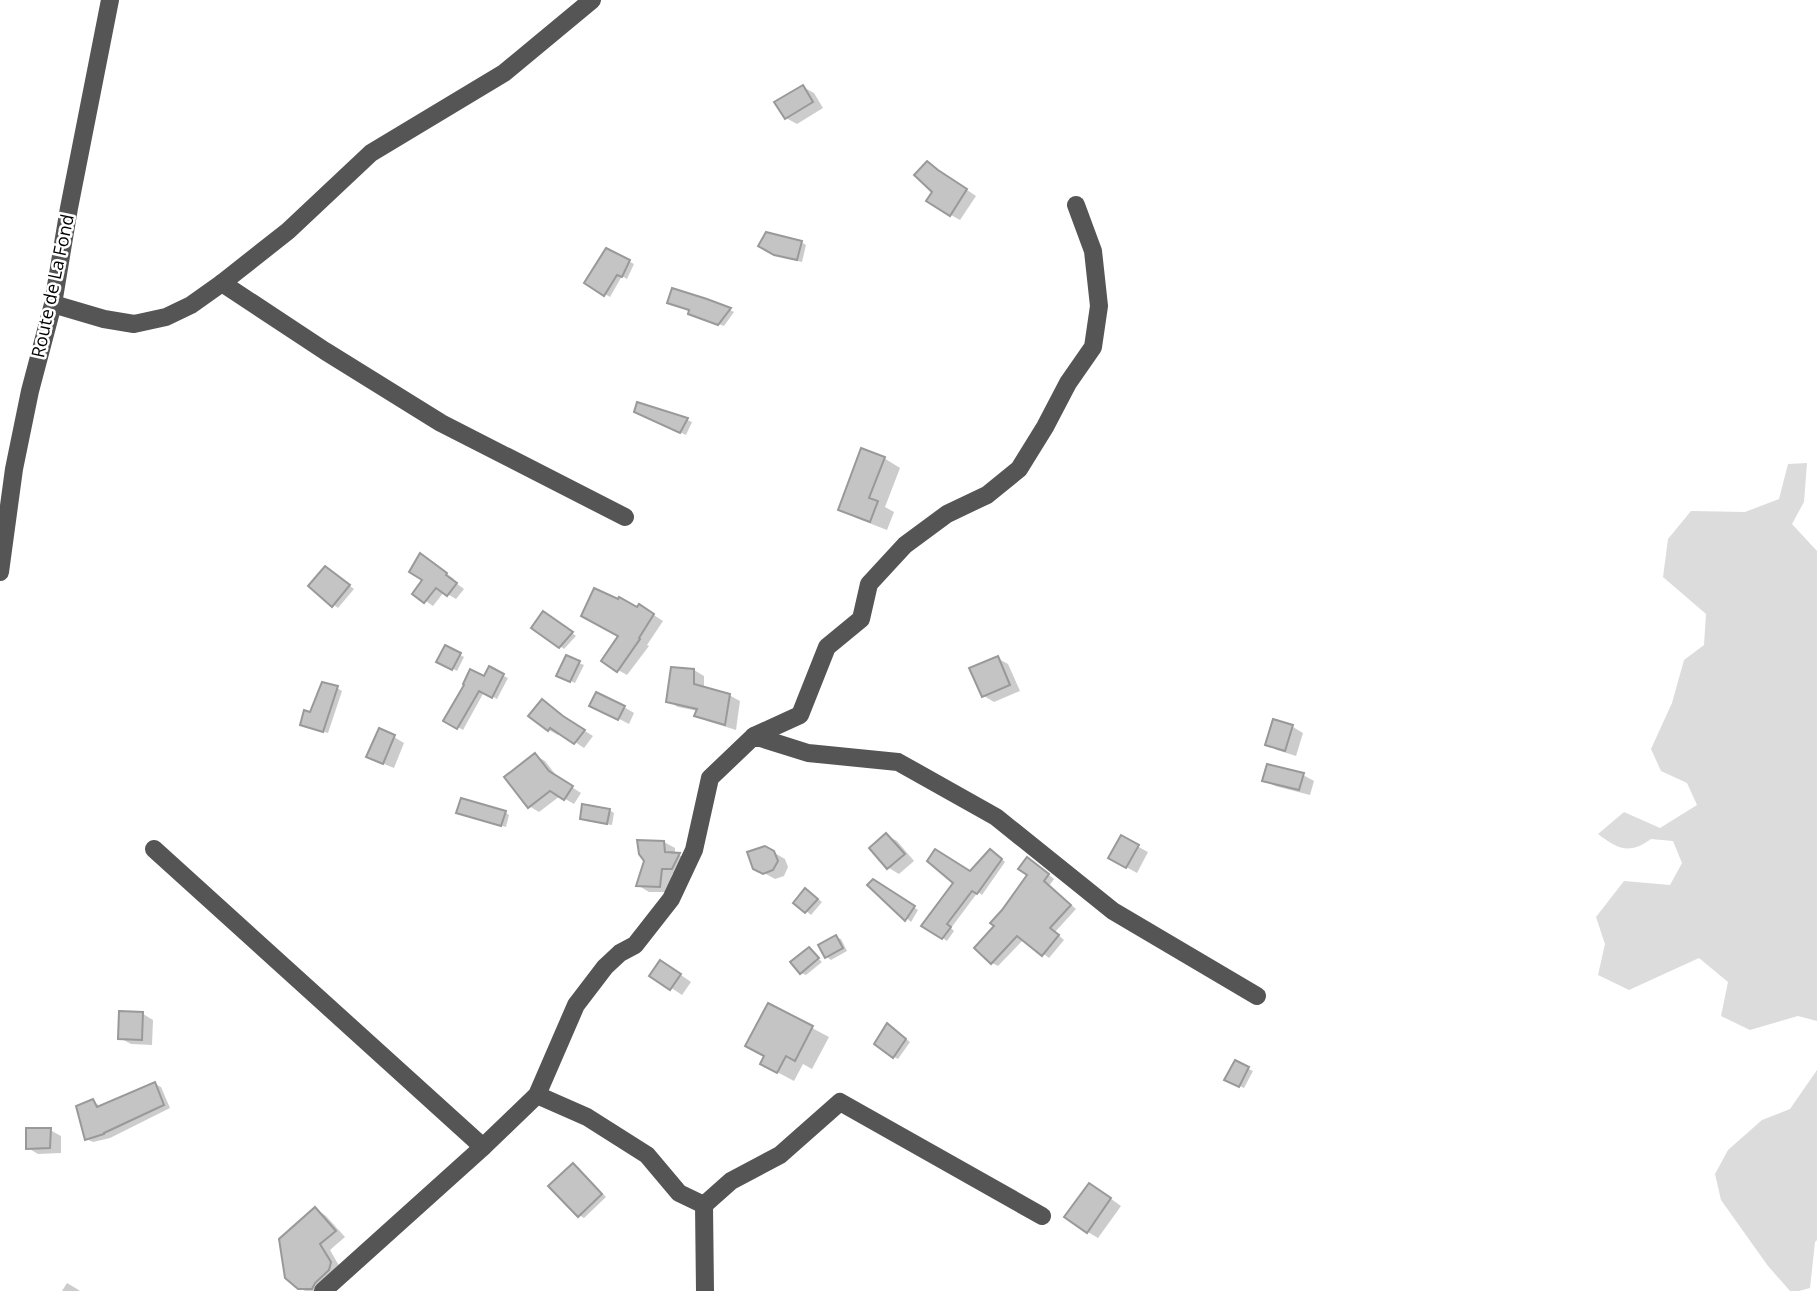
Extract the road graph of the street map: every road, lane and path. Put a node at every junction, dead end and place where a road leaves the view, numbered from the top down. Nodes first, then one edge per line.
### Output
1 (110, 0) edge
2 (592, 0) edge
3 (1076, 205) dead end
4 (222, 283) junction
5 (53, 304) junction
6 (625, 517) dead end
7 (0, 572) edge
8 (754, 736) junction
9 (153, 849) dead end
10 (1257, 996) dead end
11 (537, 1095) junction
12 (483, 1147) junction
13 (704, 1205) junction
14 (1042, 1216) dead end
15 (323, 1291) edge
16 (705, 1291) edge

1 - 5 street, Route de La Fond
2 - 4 street
3 - 8 street
4 - 5 street
4 - 6 street
5 - 7 street, Route de La Fond
8 - 10 street
8 - 11 street
9 - 12 street
11 - 12 street
11 - 13 street
12 - 15 street
13 - 14 street
13 - 16 street

